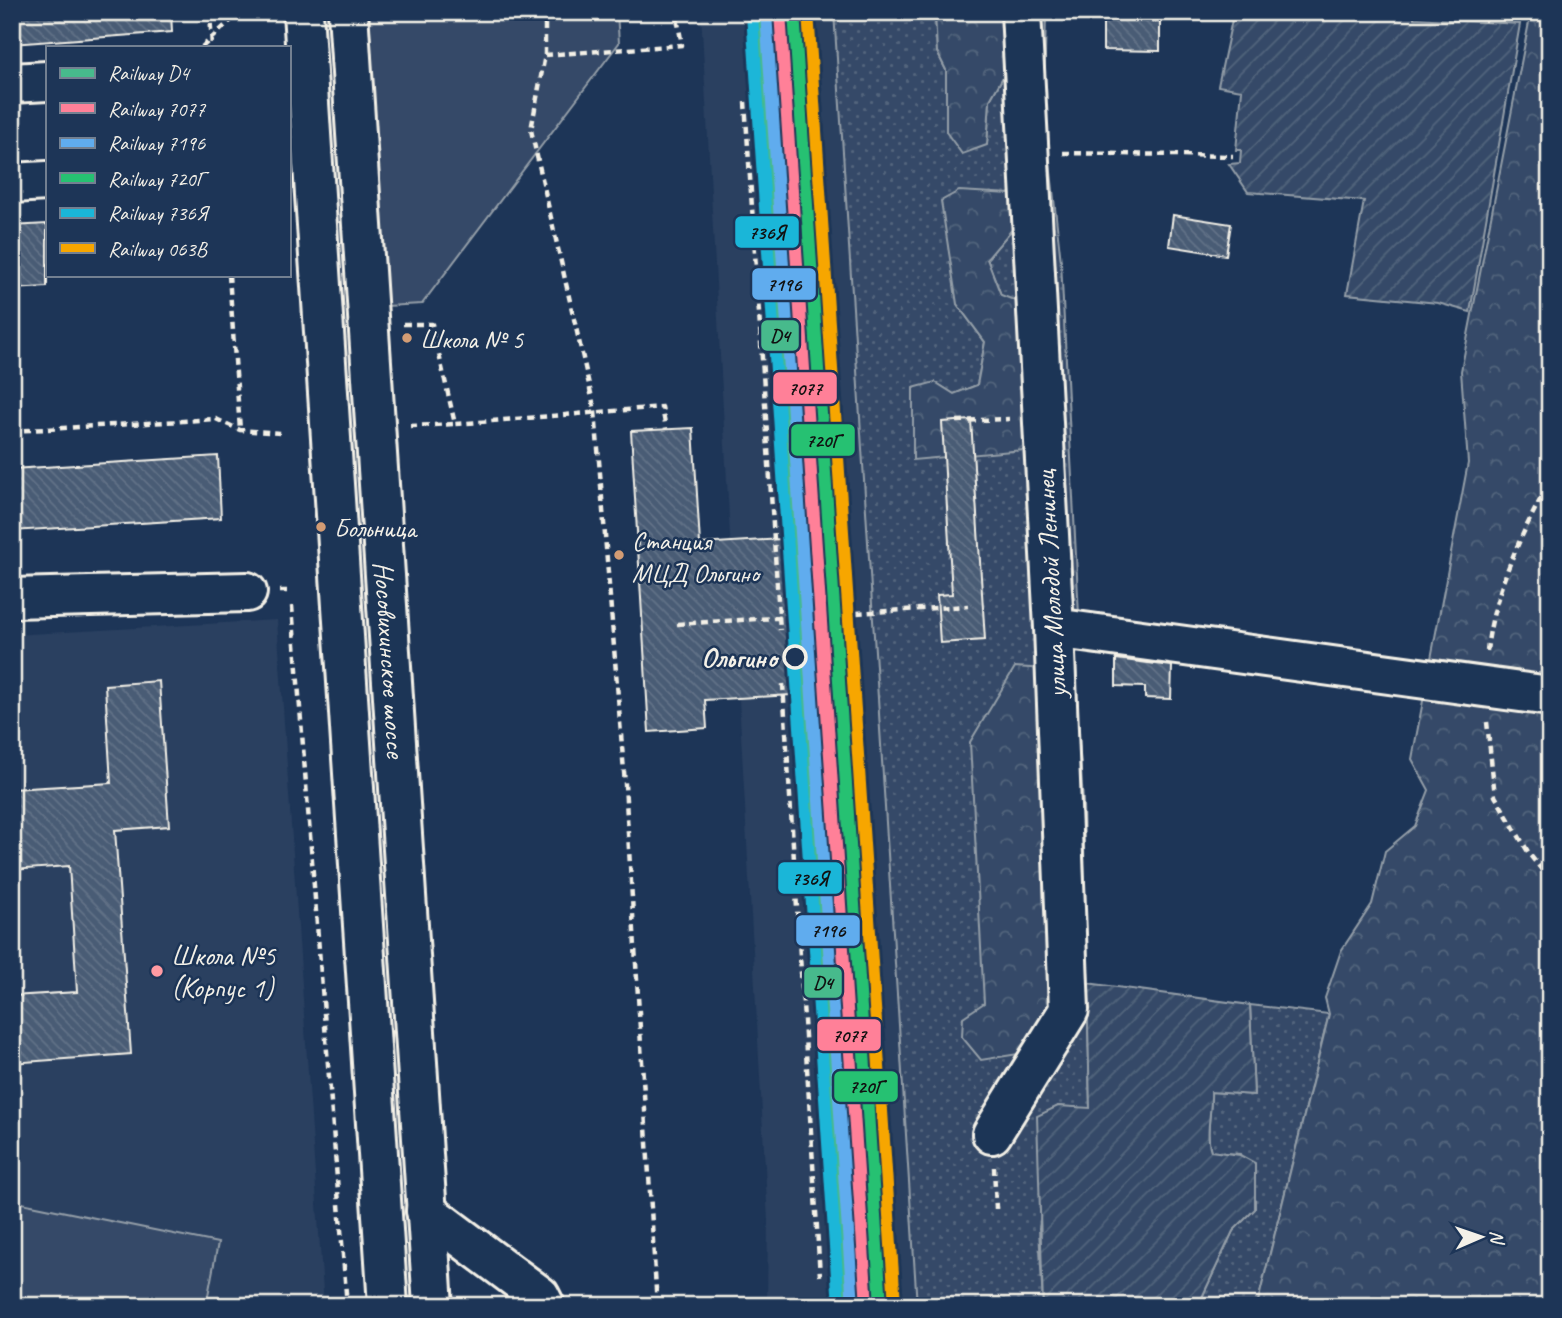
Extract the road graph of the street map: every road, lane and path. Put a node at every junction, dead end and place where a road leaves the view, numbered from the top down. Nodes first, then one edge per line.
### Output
1 (210, 12) edge
2 (240, 12) edge
3 (303, 12) edge
4 (348, 12) edge
5 (545, 12) edge
6 (676, 12) edge
7 (1021, 12) edge
8 (212, 38) junction
9 (203, 46) edge
10 (212, 46) edge
11 (545, 55) junction
12 (46, 80) edge
13 (12, 83) edge
14 (745, 102) dead end
15 (1027, 152) junction
16 (1233, 156) dead end
17 (46, 181) edge
18 (12, 183) edge
19 (229, 276) edge
20 (396, 324) dead end
21 (595, 411) junction
22 (1041, 417) junction
23 (957, 421) dead end
24 (455, 424) junction
25 (402, 427) dead end
26 (666, 429) dead end
27 (240, 430) junction
28 (12, 431) edge
29 (281, 433) dead end
30 (1550, 482) edge
31 (247, 592) dead end
32 (12, 598) edge
33 (968, 606) dead end
34 (292, 607) dead end
35 (779, 618) junction
36 (677, 624) dead end
37 (1054, 628) junction
38 (780, 630) dead end
39 (783, 684) dead end
40 (1484, 685) junction
41 (1550, 696) edge
42 (1550, 880) edge
43 (992, 1134) dead end
44 (426, 1211) junction
45 (820, 1276) dead end
46 (347, 1306) edge
47 (388, 1306) edge
48 (433, 1306) edge
49 (545, 1306) edge
50 (657, 1306) edge

1 - 8 path
2 - 8 path
3 - 47 main road, Носовихинское шоссе
4 - 44 main road, Носовихинское шоссе
5 - 11 path
6 - 11 path
7 - 15 main road, улица Молодой Ленинец
8 - 9 path
8 - 10 path
11 - 21 path
12 - 13 main road
14 - 35 path
15 - 16 path
15 - 22 main road, улица Молодой Ленинец
17 - 18 main road
19 - 27 path
20 - 24 path
21 - 24 path
21 - 26 path
21 - 50 path
22 - 23 path
22 - 37 main road, улица Молодой Ленинец
24 - 25 path
27 - 28 path
27 - 29 path
30 - 40 path
31 - 32 main road
33 - 35 path
34 - 46 path
35 - 36 path
35 - 38 path
37 - 40 main road
37 - 43 main road, улица Молодой Ленинец
39 - 45 path
40 - 41 main road
40 - 42 path
44 - 48 main road, Носовихинское шоссе
44 - 49 main road

